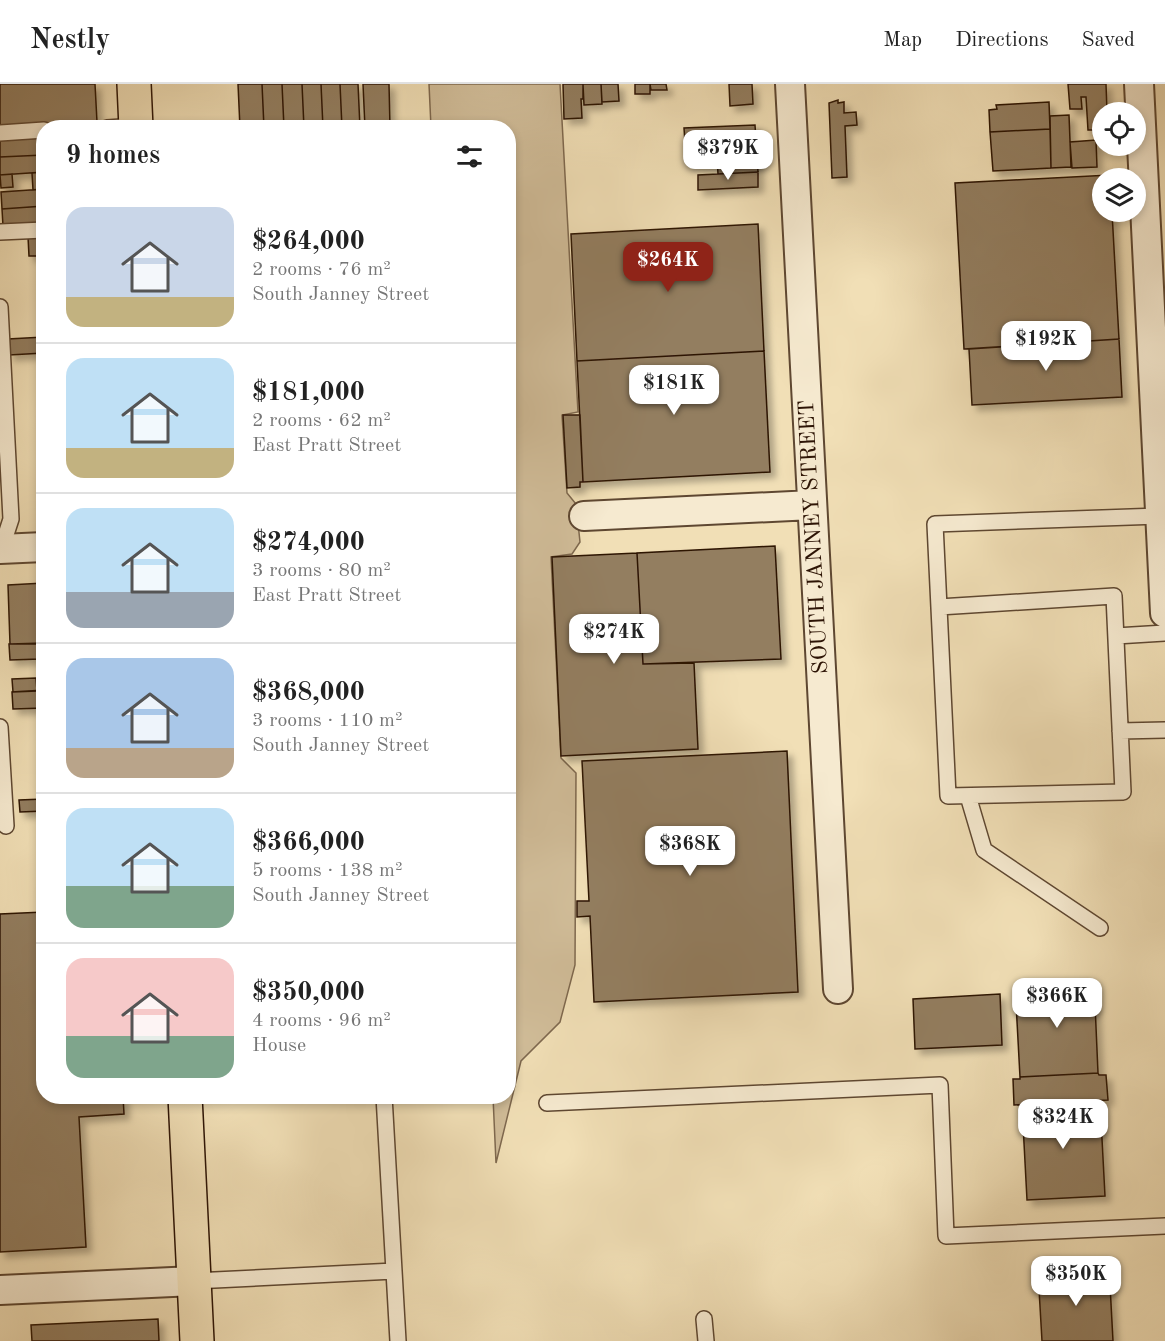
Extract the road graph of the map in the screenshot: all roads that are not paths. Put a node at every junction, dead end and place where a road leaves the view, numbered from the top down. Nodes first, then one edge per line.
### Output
1 (134, 84) edge
2 (790, 84) edge
3 (1139, 84) edge
4 (127, 120) edge
5 (36, 130) edge
6 (0, 132) edge
7 (36, 230) edge
8 (0, 232) edge
9 (1157, 287) edge
10 (0, 307) edge
11 (812, 505) junction
12 (584, 516) dead end
13 (1159, 516) junction
14 (36, 548) edge
15 (0, 550) edge
16 (939, 607) junction
17 (1165, 613) edge
18 (1165, 633) edge
19 (1116, 636) junction
20 (0, 727) edge
21 (1165, 730) edge
22 (1120, 731) junction
23 (968, 796) junction
24 (6, 826) dead end
25 (1101, 928) dead end
26 (838, 989) dead end
27 (185, 1104) edge
28 (384, 1104) edge
29 (547, 1104) dead end
30 (1165, 1226) edge
31 (394, 1271) junction
32 (194, 1281) junction
33 (0, 1290) edge
34 (704, 1319) dead end
35 (197, 1341) edge
36 (398, 1341) edge
37 (706, 1341) edge

1 - 4 main road
2 - 11 street, SOUTH JANNEY STREET
3 - 9 street
5 - 6 lane
7 - 8 lane
9 - 13 street
10 - 15 lane
11 - 12 street
11 - 26 street, SOUTH JANNEY STREET
13 - 16 lane
13 - 17 street
14 - 15 street
16 - 19 lane
16 - 23 lane
18 - 19 lane
19 - 22 lane
20 - 24 lane
21 - 22 lane
22 - 23 lane
23 - 25 lane
27 - 32 main road
28 - 31 lane
29 - 30 lane
31 - 32 lane
31 - 36 lane
32 - 33 street
32 - 35 main road
34 - 37 lane

